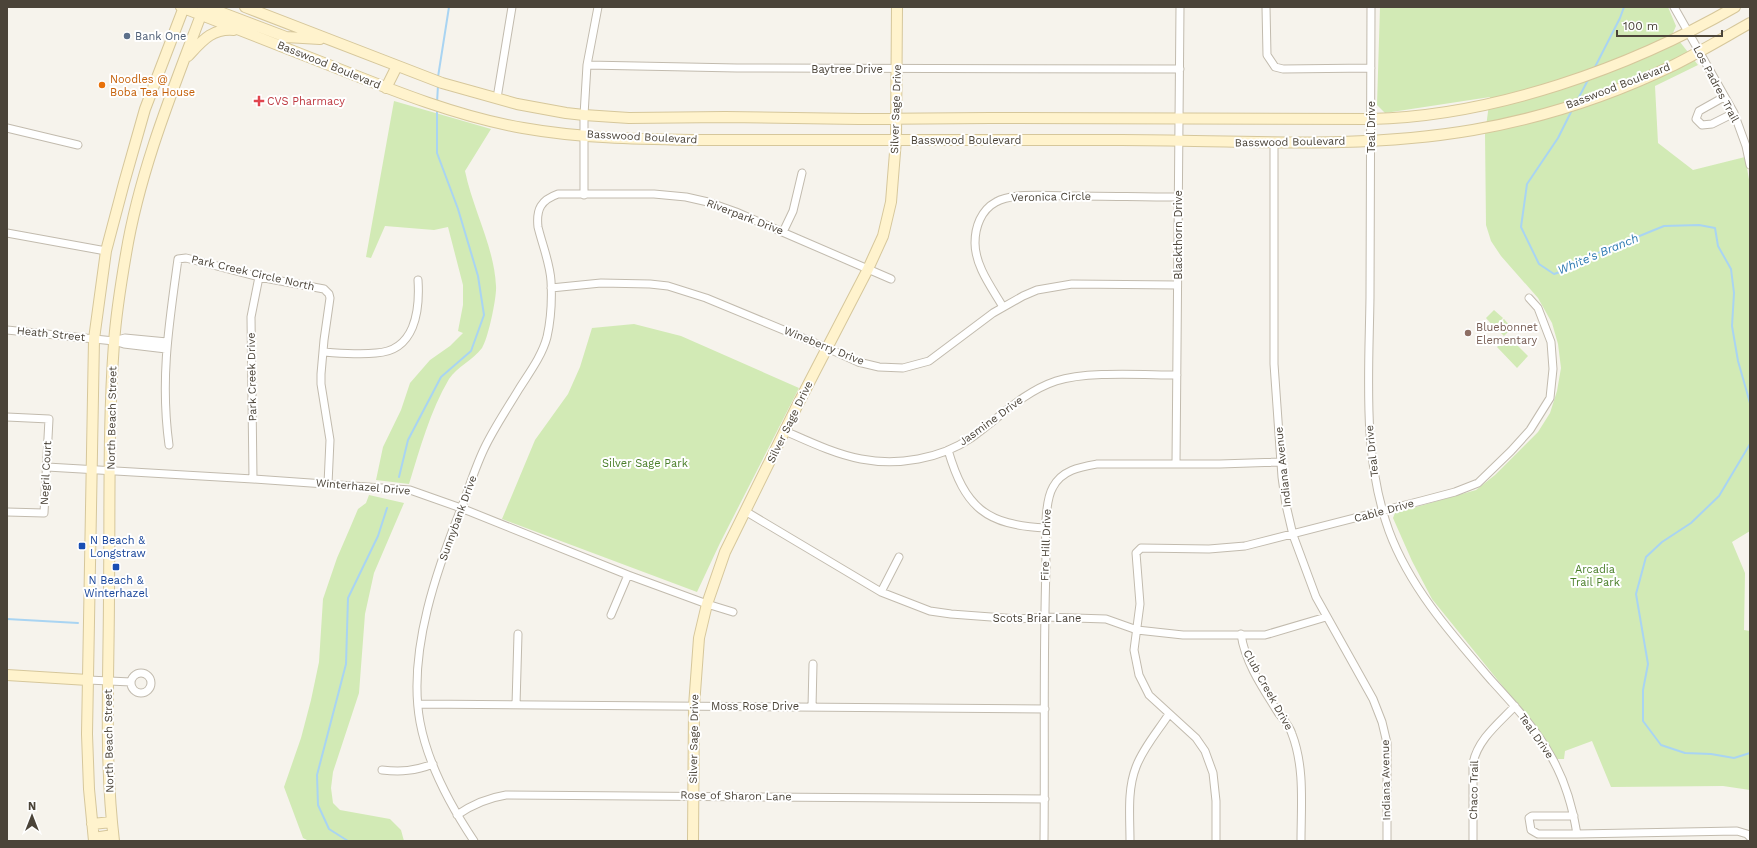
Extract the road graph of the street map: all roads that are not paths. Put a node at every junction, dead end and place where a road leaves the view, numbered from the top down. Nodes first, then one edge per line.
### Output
1 (185, 7) edge
2 (245, 7) edge
3 (512, 7) edge
4 (598, 7) edge
5 (897, 7) edge
6 (1180, 7) edge
7 (1266, 7) edge
8 (1371, 7) edge
9 (1674, 7) edge
10 (1735, 7) edge
11 (204, 10) edge
12 (1750, 23) edge
13 (244, 32) junction
14 (1688, 33) junction
15 (330, 40) junction
16 (1699, 51) junction
17 (183, 62) junction
18 (587, 65) junction
19 (397, 66) junction
20 (1371, 68) junction
21 (897, 69) junction
22 (1180, 69) junction
23 (386, 88) junction
24 (1724, 97) junction
25 (497, 98) junction
26 (1734, 113) junction
27 (584, 115) junction
28 (897, 119) junction
29 (1178, 119) junction
30 (1372, 119) junction
31 (7, 128) edge
32 (584, 135) junction
33 (896, 140) junction
34 (1372, 140) junction
35 (1178, 141) junction
36 (1274, 142) junction
37 (78, 145) dead end
38 (1750, 165) edge
39 (802, 173) dead end
40 (122, 190) junction
41 (140, 192) junction
42 (584, 195) junction
43 (1178, 197) junction
44 (544, 201) joint
45 (783, 232) junction
46 (7, 234) edge
47 (106, 251) junction
48 (868, 269) junction
49 (259, 277) junction
50 (891, 279) dead end
51 (418, 280) dead end
52 (1177, 285) junction
53 (551, 288) junction
54 (1529, 298) dead end
55 (1003, 307) junction
56 (7, 330) edge
57 (94, 339) junction
58 (114, 341) junction
59 (166, 345) junction
60 (827, 348) junction
61 (323, 352) junction
62 (1177, 375) junction
63 (7, 417) edge
64 (785, 431) junction
65 (169, 445) dead end
66 (948, 450) junction
67 (1281, 462) junction
68 (1176, 464) junction
69 (46, 467) junction
70 (91, 469) junction
71 (110, 471) junction
72 (253, 479) junction
73 (328, 484) junction
74 (461, 508) junction
75 (746, 511) junction
76 (1383, 511) junction
77 (7, 512) edge
78 (1046, 528) junction
79 (1293, 535) junction
80 (899, 557) dead end
81 (628, 575) junction
82 (881, 592) junction
83 (707, 604) junction
84 (733, 612) dead end
85 (611, 615) dead end
86 (1044, 617) junction
87 (1326, 617) junction
88 (1137, 630) junction
89 (518, 634) dead end
90 (1241, 634) junction
91 (813, 664) dead end
92 (7, 675) edge
93 (88, 680) junction
94 (108, 680) junction
95 (131, 682) dead end
96 (418, 704) junction
97 (516, 705) junction
98 (694, 706) junction
99 (1514, 706) junction
100 (812, 707) junction
101 (1045, 709) junction
102 (1169, 714) junction
103 (433, 764) junction
104 (382, 770) dead end
105 (693, 796) junction
106 (1045, 799) junction
107 (457, 815) junction
108 (1574, 816) junction
109 (112, 822) junction
110 (92, 824) junction
111 (1577, 834) junction
112 (1749, 835) edge
113 (114, 838) edge
114 (94, 839) edge
115 (474, 841) edge
116 (692, 841) edge
117 (1044, 841) edge
118 (1130, 841) edge
119 (1216, 841) edge
120 (1301, 841) edge
121 (1387, 841) edge
122 (1473, 841) edge

1 - 11 main road, Basswood Boulevard
1 - 40 main road, North Beach Street
2 - 15 main road, Basswood Boulevard
3 - 25 street
4 - 18 street
5 - 21 main road, Silver Sage Drive
6 - 22 street, Blackthorn Drive
7 - 20 street
8 - 20 street, Teal Drive
9 - 14 street, Los Padres Trail
10 - 14 main road, Basswood Boulevard
11 - 13 main road, Basswood Boulevard
11 - 15 main road
11 - 17 main road, North Beach Street
12 - 16 main road, Basswood Boulevard
13 - 17 main road
13 - 23 main road, Basswood Boulevard
14 - 16 street, Los Padres Trail
14 - 30 main road, Basswood Boulevard
15 - 19 main road, Basswood Boulevard
16 - 24 street, Los Padres Trail
16 - 34 main road, Basswood Boulevard
17 - 41 main road, North Beach Street
18 - 21 street, Baytree Drive
18 - 27 street
19 - 23 main road
19 - 25 main road, Basswood Boulevard
20 - 30 street, Teal Drive
21 - 22 street, Baytree Drive
21 - 28 main road, Silver Sage Drive
22 - 29 street, Blackthorn Drive
23 - 32 main road, Basswood Boulevard
24 - 26 street, Los Padres Trail
24 - 26 street
25 - 27 main road, Basswood Boulevard
26 - 38 street, Los Padres Trail
27 - 28 main road, Basswood Boulevard
27 - 32 street
28 - 29 main road, Basswood Boulevard
28 - 33 main road, Silver Sage Drive
29 - 30 main road, Basswood Boulevard
29 - 35 street, Blackthorn Drive
30 - 34 street, Teal Drive
31 - 37 street
32 - 33 main road, Basswood Boulevard
32 - 42 street
33 - 35 main road, Basswood Boulevard
33 - 48 main road, Silver Sage Drive
34 - 36 main road, Basswood Boulevard
34 - 76 street, Teal Drive
35 - 36 main road, Basswood Boulevard
35 - 43 street, Blackthorn Drive
36 - 67 street, Indiana Avenue
39 - 45 street
40 - 41 main road
40 - 47 main road, North Beach Street
41 - 58 main road, North Beach Street
42 - 44 street, Riverpark Drive
42 - 45 street, Riverpark Drive
43 - 52 street, Blackthorn Drive
43 - 55 street, Veronica Circle
44 - 53 street, Sunnybank Drive
45 - 48 street, Riverpark Drive
46 - 47 street
47 - 57 main road, North Beach Street
48 - 50 street, Riverpark Drive
48 - 60 main road, Silver Sage Drive
49 - 59 street, Park Creek Circle North
49 - 61 street, Park Creek Circle North
49 - 72 street, Park Creek Drive
51 - 61 street
52 - 55 street, Wineberry Drive
52 - 62 street, Blackthorn Drive
53 - 60 street, Wineberry Drive
53 - 74 street, Sunnybank Drive
54 - 76 street, Cable Drive
55 - 60 street, Wineberry Drive
56 - 57 street, Heath Street
57 - 58 street, Heath Street
57 - 70 main road, North Beach Street
58 - 59 street, Heath Street
58 - 71 main road, North Beach Street
59 - 65 street
60 - 64 main road, Silver Sage Drive
61 - 73 street
62 - 66 street, Jasmine Drive
62 - 68 street, Blackthorn Drive
63 - 69 street, Negril Court
64 - 66 street, Jasmine Drive
64 - 75 main road, Silver Sage Drive
66 - 78 street
67 - 68 street, Fire Hill Drive
67 - 79 street, Indiana Avenue
68 - 78 street, Fire Hill Drive
69 - 70 street, Winterhazel Drive
69 - 77 street, Negril Court
70 - 71 street, Winterhazel Drive
70 - 93 main road, North Beach Street
71 - 72 street, Winterhazel Drive
71 - 94 main road, North Beach Street
72 - 73 street, Winterhazel Drive
73 - 74 street, Winterhazel Drive
74 - 81 street, Winterhazel Drive
74 - 96 street, Sunnybank Drive
75 - 82 street, Scots Briar Lane
75 - 83 main road, Silver Sage Drive
76 - 79 street, Cable Drive
76 - 99 street, Teal Drive
78 - 86 street, Fire Hill Drive
79 - 87 street, Indiana Avenue
79 - 88 street, Cable Drive
80 - 82 street
81 - 83 street, Winterhazel Drive
81 - 85 street
82 - 86 street, Scots Briar Lane
83 - 84 street, Winterhazel Drive
83 - 98 main road, Silver Sage Drive
86 - 88 street, Scots Briar Lane
86 - 101 street, Fire Hill Drive
87 - 90 street, Scots Briar Lane
87 - 121 street, Indiana Avenue
88 - 90 street, Scots Briar Lane
88 - 102 street
89 - 97 street
90 - 120 street, Club Creek Drive
91 - 100 street
92 - 93 main road
93 - 94 street
93 - 110 main road, North Beach Street
94 - 95 street
94 - 109 main road, North Beach Street
96 - 97 street, Moss Rose Drive
96 - 103 street, Sunnybank Drive
97 - 98 street, Moss Rose Drive
98 - 100 street, Moss Rose Drive
98 - 105 main road, Silver Sage Drive
99 - 108 street, Teal Drive
99 - 122 street, Chaco Trail
100 - 101 street, Moss Rose Drive
101 - 106 street, Fire Hill Drive
102 - 118 street
102 - 119 street
103 - 104 street
103 - 107 street, Sunnybank Drive
105 - 106 street, Rose of Sharon Lane
105 - 107 street, Rose of Sharon Lane
105 - 116 main road, Silver Sage Drive
106 - 117 street, Fire Hill Drive
107 - 115 street, Sunnybank Drive
108 - 111 street, Teal Drive
108 - 111 street
109 - 110 main road
109 - 113 main road, North Beach Street
110 - 114 main road, North Beach Street
111 - 112 street
113 - 114 main road

